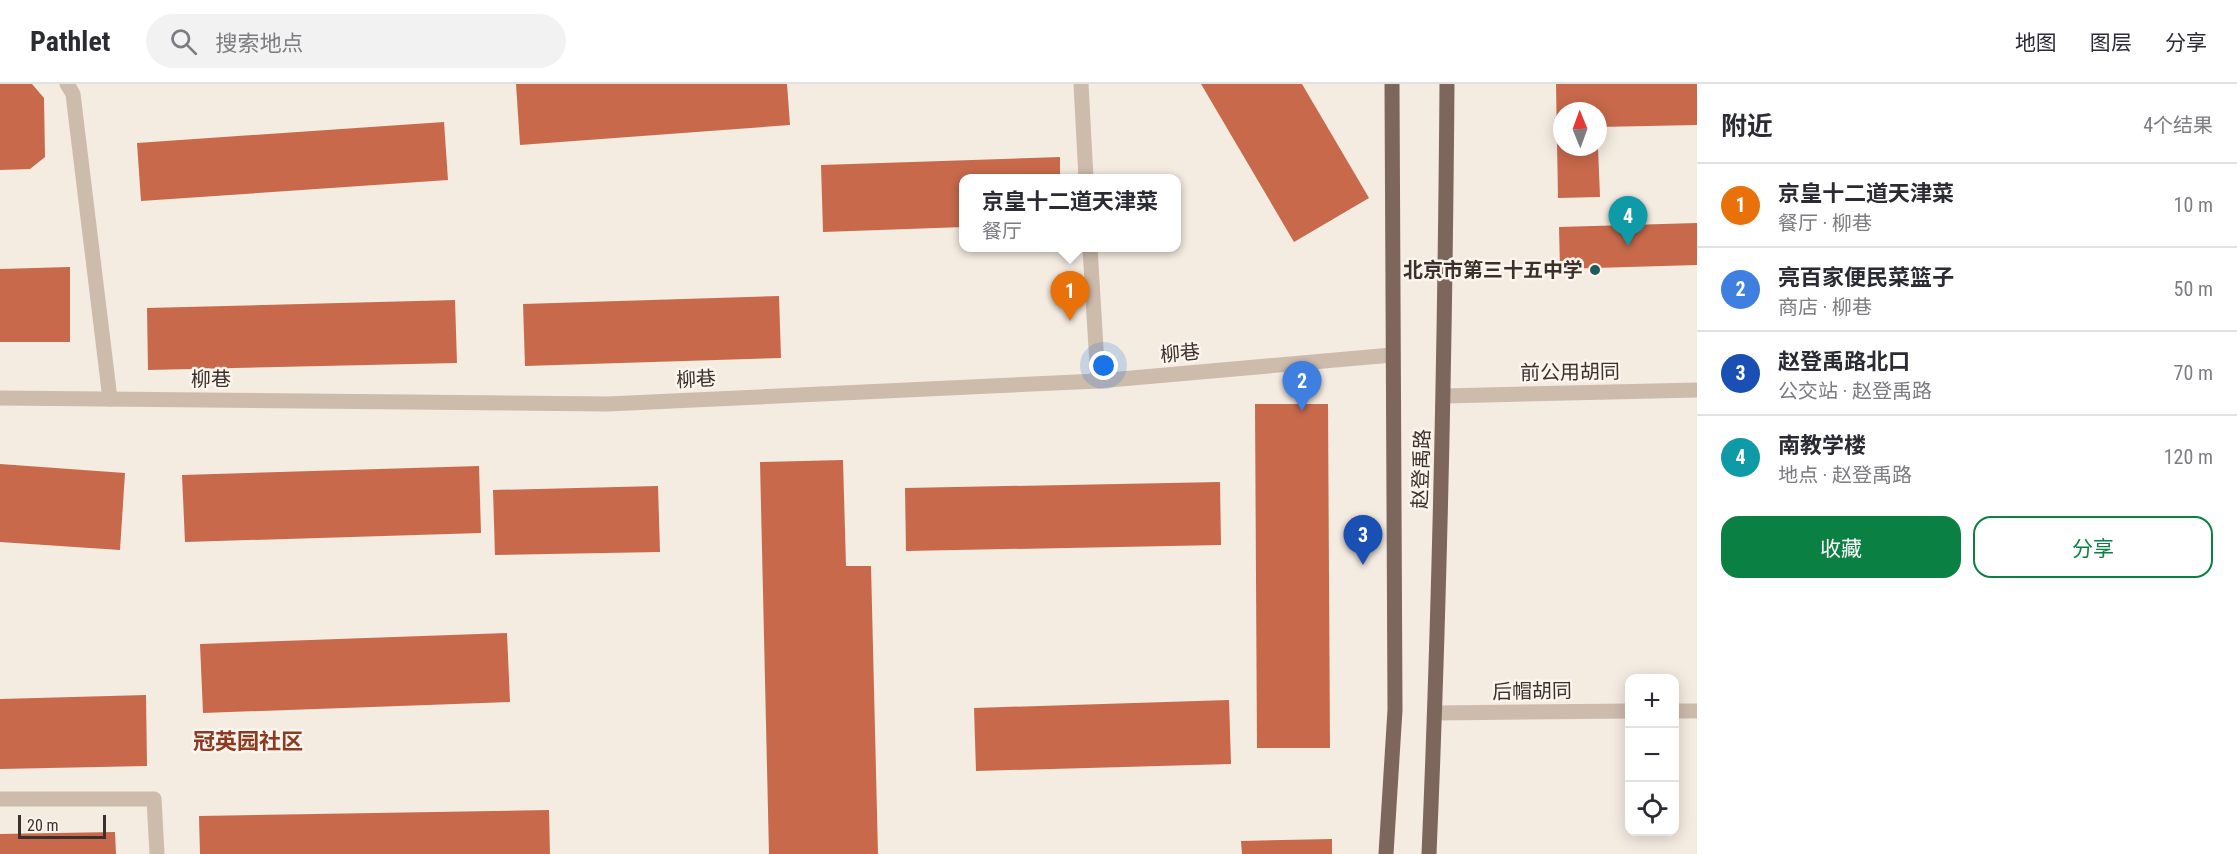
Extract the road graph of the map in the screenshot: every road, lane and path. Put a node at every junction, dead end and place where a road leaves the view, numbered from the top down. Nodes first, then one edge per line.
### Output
1 (67, 84) edge
2 (1081, 84) edge
3 (1392, 84) edge
4 (1447, 84) edge
5 (1086, 174) edge
6 (1090, 252) edge
7 (1392, 355) junction
8 (1098, 381) junction
9 (1697, 390) edge
10 (1444, 396) junction
11 (0, 398) edge
12 (110, 399) junction
13 (1625, 711) edge
14 (1679, 711) edge
15 (1697, 711) edge
16 (1435, 713) junction
17 (0, 799) edge
18 (157, 854) edge
19 (1386, 854) edge
20 (1429, 854) edge

1 - 12 street
2 - 5 street
3 - 7 main road, 赵登禹路
4 - 10 main road, 赵登禹路
6 - 8 street
7 - 8 street, 柳巷
7 - 19 main road, 赵登禹路
8 - 12 street, 柳巷
9 - 10 street, 前公用胡同
10 - 16 main road, 赵登禹路
11 - 12 street, 柳巷
13 - 16 street, 后帽胡同
14 - 15 street
16 - 20 main road, 赵登禹路
17 - 18 street

